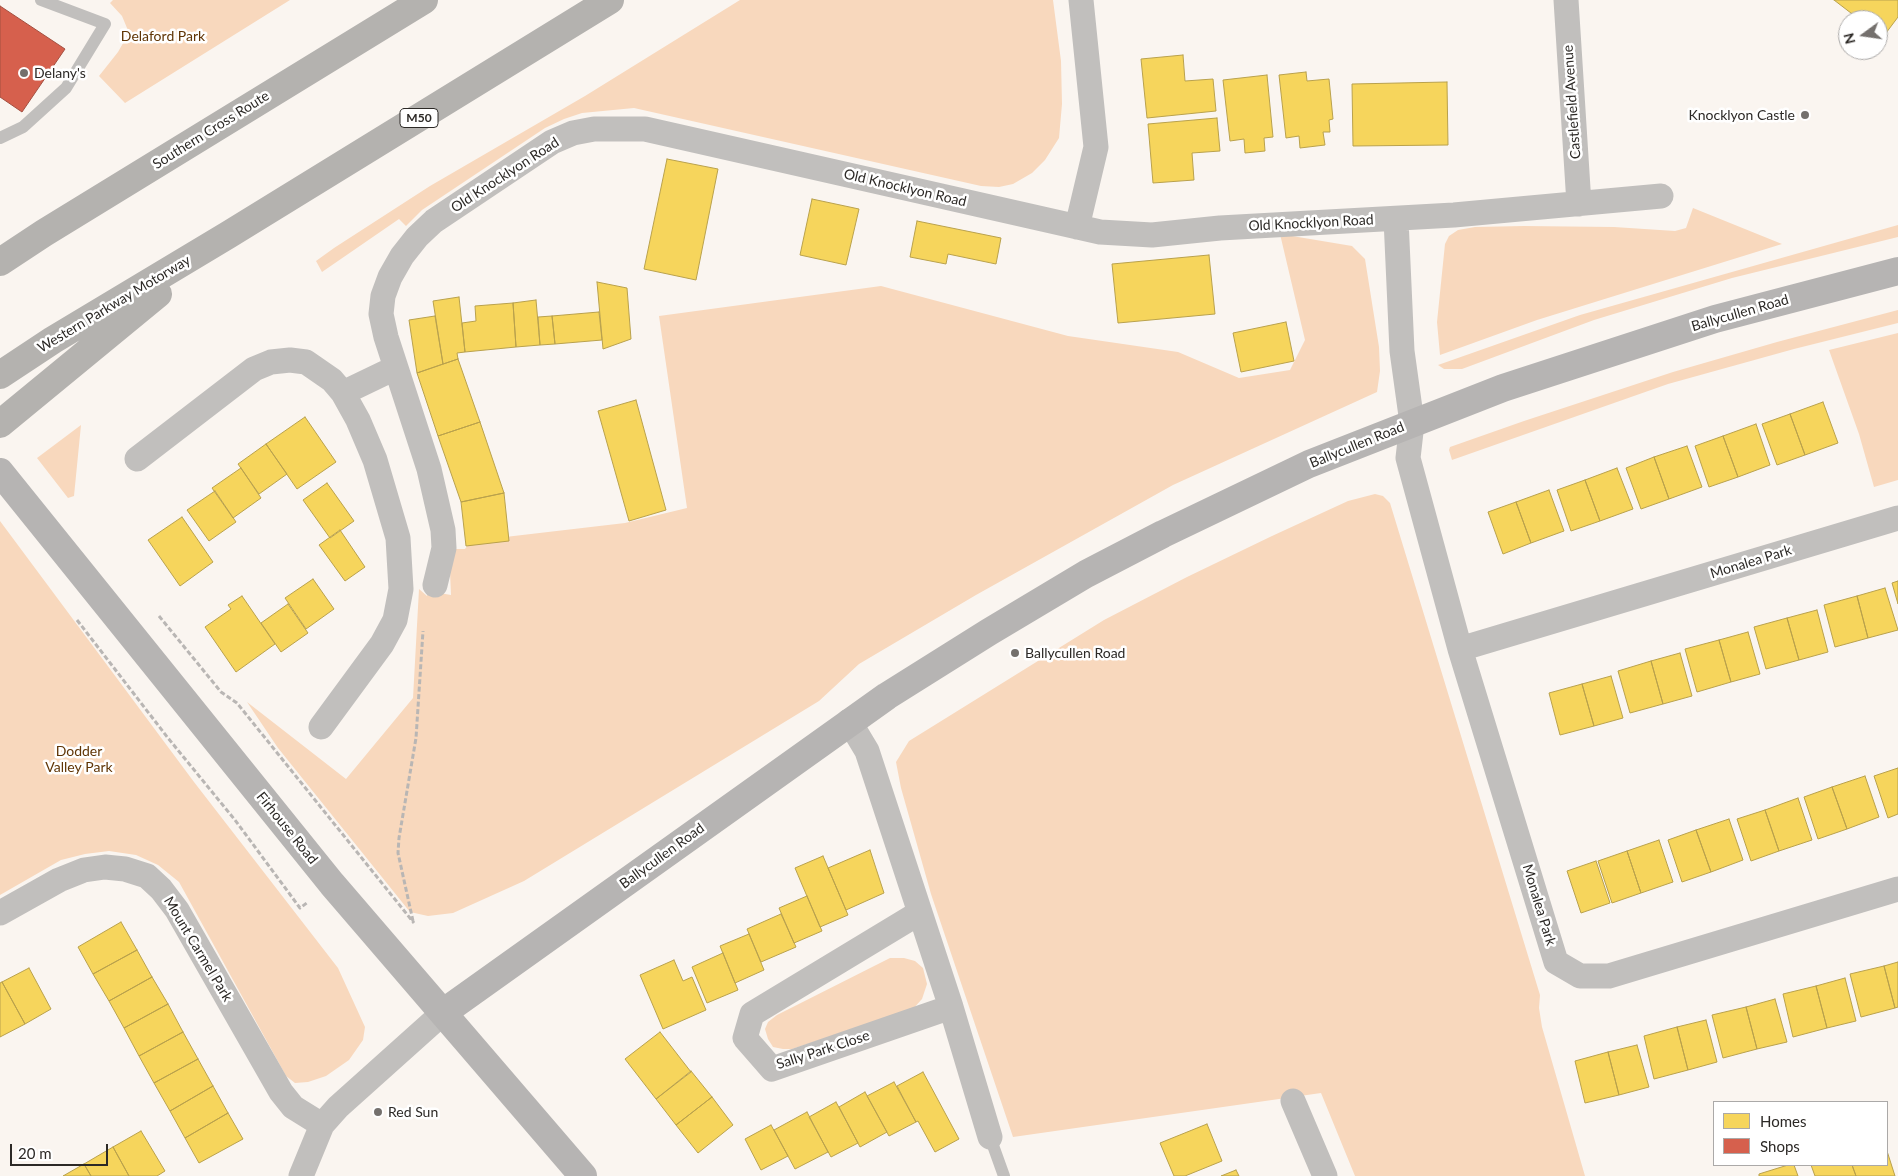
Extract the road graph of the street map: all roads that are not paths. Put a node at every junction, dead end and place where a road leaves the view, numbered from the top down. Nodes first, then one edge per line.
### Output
1 (41, 0) edge
2 (424, 0) edge
3 (610, 0) edge
4 (1080, 0) edge
5 (1566, 0) edge
6 (0, 138) edge
7 (1661, 196) dead end
8 (1579, 204) junction
9 (1396, 219) junction
10 (1077, 227) junction
11 (44, 233) junction
12 (228, 235) junction
13 (0, 256) edge
14 (0, 262) edge
15 (1898, 272) edge
16 (394, 368) junction
17 (0, 375) edge
18 (343, 393) junction
19 (1412, 423) junction
20 (0, 424) edge
21 (138, 459) dead end
22 (0, 472) edge
23 (1898, 518) edge
24 (435, 585) dead end
25 (1460, 649) junction
26 (849, 722) junction
27 (321, 727) dead end
28 (1898, 889) edge
29 (0, 913) edge
30 (919, 913) junction
31 (951, 1007) junction
32 (444, 1012) junction
33 (1293, 1101) dead end
34 (322, 1125) junction
35 (990, 1138) joint
36 (301, 1176) edge
37 (583, 1176) edge
38 (1004, 1176) edge
39 (1326, 1176) edge

1 - 6 lane
2 - 11 highway, Southern Cross Route
3 - 12 highway, M50
4 - 10 street
5 - 8 street, Castlefield Avenue
7 - 8 street, Old Knocklyon Road
8 - 9 street, Old Knocklyon Road
9 - 10 street, Old Knocklyon Road
9 - 19 street, Monalea Park
10 - 16 street, Old Knocklyon Road
11 - 13 highway
11 - 14 highway, Southern Cross Route
12 - 17 highway, Western Parkway Motorway / M50
12 - 20 highway, M50
15 - 19 street, Ballycullen Road
16 - 18 street
16 - 24 street, Old Knocklyon Road
18 - 21 street
18 - 27 street
19 - 25 street, Monalea Park
19 - 26 street, Ballycullen Road
22 - 32 street, Firhouse Road
23 - 25 street, Monalea Park
25 - 28 street, Monalea Park
26 - 30 street
26 - 32 street, Ballycullen Road
29 - 34 street, Mount Carmel Park
30 - 31 street
30 - 31 street, Sally Park Close
31 - 35 street
32 - 34 street
32 - 37 street, Firhouse Road
33 - 39 street
34 - 36 street
35 - 38 lane

